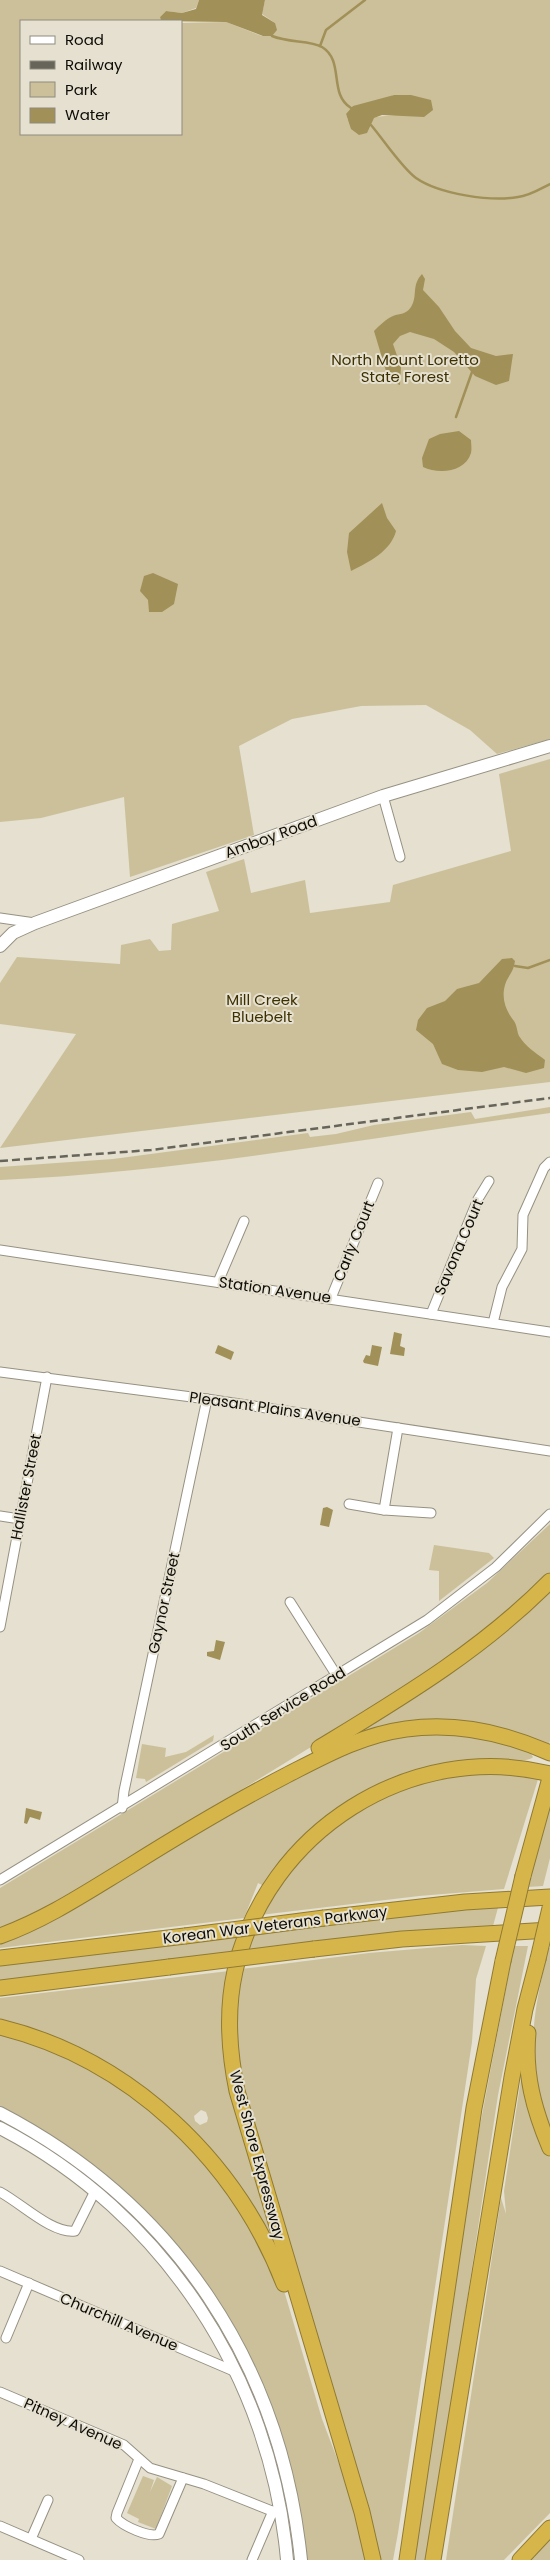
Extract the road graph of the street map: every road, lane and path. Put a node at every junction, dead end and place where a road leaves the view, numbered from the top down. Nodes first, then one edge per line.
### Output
1 (550, 746) edge
2 (383, 796) junction
3 (400, 857) dead end
4 (0, 918) edge
5 (35, 923) junction
6 (0, 946) edge
7 (550, 1162) edge
8 (489, 1181) dead end
9 (378, 1183) dead end
10 (244, 1221) dead end
11 (0, 1250) edge
12 (218, 1282) junction
13 (331, 1298) junction
14 (431, 1314) junction
15 (493, 1323) junction
16 (550, 1332) edge
17 (0, 1372) edge
18 (47, 1378) junction
19 (207, 1399) junction
20 (398, 1428) junction
21 (550, 1451) edge
22 (350, 1504) dead end
23 (384, 1510) junction
24 (431, 1513) dead end
25 (550, 1514) edge
26 (0, 1516) edge
27 (20, 1520) junction
28 (550, 1582) edge
29 (290, 1602) dead end
30 (0, 1627) edge
31 (337, 1676) junction
32 (550, 1753) edge
33 (550, 1774) edge
34 (548, 1785) edge
35 (248, 1796) junction
36 (122, 1808) junction
37 (0, 1880) edge
38 (550, 1897) edge
39 (550, 1908) edge
40 (550, 1930) edge
41 (467, 1934) junction
42 (0, 1936) edge
43 (550, 1937) edge
44 (0, 1958) edge
45 (0, 1988) edge
46 (531, 1992) junction
47 (0, 2027) edge
48 (0, 2113) edge
49 (0, 2128) edge
50 (550, 2148) edge
51 (95, 2191) junction
52 (0, 2192) edge
53 (0, 2271) edge
54 (28, 2283) junction
55 (6, 2338) dead end
56 (314, 2351) junction
57 (237, 2373) junction
58 (0, 2392) edge
59 (139, 2459) junction
60 (183, 2478) junction
61 (48, 2500) dead end
62 (277, 2513) junction
63 (0, 2526) edge
64 (550, 2528) edge
65 (31, 2539) junction
66 (79, 2560) edge
67 (252, 2560) edge
68 (287, 2560) edge
69 (301, 2560) edge
70 (373, 2560) edge
71 (407, 2560) edge
72 (433, 2560) edge
73 (520, 2560) edge

1 - 2 street, Amboy Road
2 - 3 street
2 - 5 street, Amboy Road
4 - 5 street
5 - 6 street, Amboy Road
7 - 15 street
8 - 14 street, Savona Court
9 - 13 street, Carly Court
10 - 12 street
11 - 12 street, Station Avenue
12 - 13 street, Station Avenue
13 - 14 street, Station Avenue
14 - 15 street, Station Avenue
15 - 16 street, Station Avenue
17 - 18 street, Pleasant Plains Avenue
18 - 19 street, Pleasant Plains Avenue
18 - 27 street, Hallister Street
19 - 20 street, Pleasant Plains Avenue
19 - 36 street, Gaynor Street
20 - 21 street, Pleasant Plains Avenue
20 - 23 street
22 - 23 street
23 - 24 street
25 - 31 street, South Service Road
26 - 27 street
27 - 30 street, Hallister Street
28 - 35 highway
29 - 31 street
31 - 36 street, South Service Road
32 - 35 highway
33 - 56 highway, West Shore Expressway
34 - 71 highway, bridge
35 - 42 highway
36 - 37 street, South Service Road
38 - 44 highway, Korean War Veterans Parkway, bridge
39 - 46 highway, bridge
40 - 41 highway, Korean War Veterans Parkway
41 - 43 highway
41 - 45 highway, Korean War Veterans Parkway, bridge
46 - 50 highway
46 - 72 highway
47 - 56 highway
48 - 69 street
49 - 51 street
51 - 52 street
51 - 57 street
53 - 54 street, Churchill Avenue
54 - 55 street
54 - 57 street, Churchill Avenue
56 - 70 highway, West Shore Expressway
57 - 62 street
58 - 59 street, Pitney Avenue
59 - 60 street, Pitney Avenue
59 - 60 street
60 - 62 street, Pitney Avenue
61 - 65 street
62 - 67 street
62 - 68 street
63 - 65 street
64 - 73 highway
65 - 66 street

